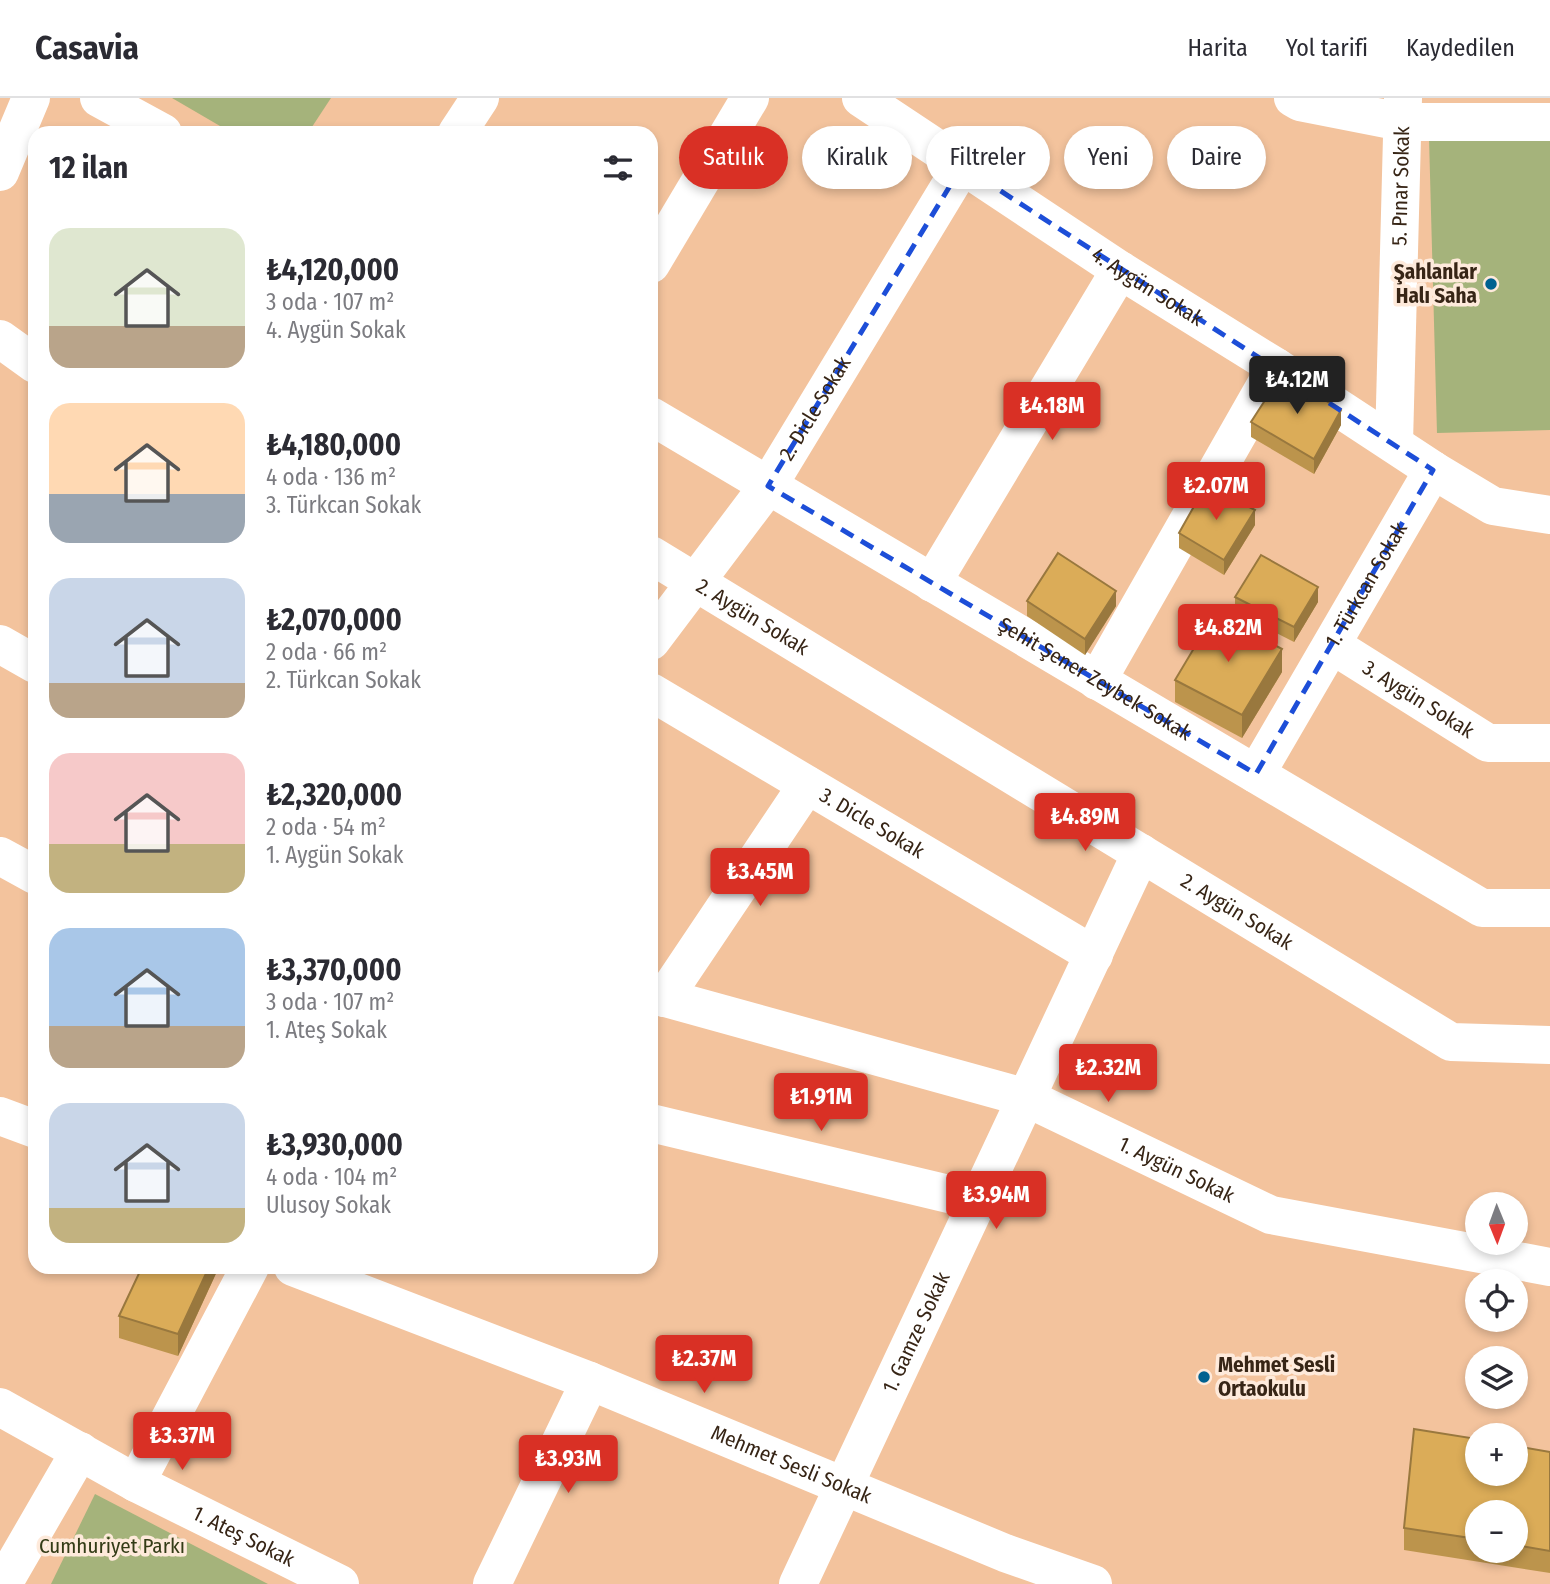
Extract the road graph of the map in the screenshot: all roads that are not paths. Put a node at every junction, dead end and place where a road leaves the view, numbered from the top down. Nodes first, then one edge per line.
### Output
1 (31, 98) edge
2 (99, 98) edge
3 (480, 98) edge
4 (750, 98) edge
5 (861, 98) edge
6 (1293, 98) edge
7 (1403, 110) edge
8 (1550, 122) edge
9 (150, 126) edge
10 (462, 126) edge
11 (926, 142) edge
12 (0, 172) edge
13 (948, 189) edge
14 (997, 189) edge
15 (658, 252) edge
16 (1120, 270) junction
17 (0, 340) edge
18 (28, 359) edge
19 (1276, 367) junction
20 (658, 420) edge
21 (1394, 443) junction
22 (1433, 470) junction
23 (768, 486) junction
24 (1550, 515) edge
25 (658, 559) edge
26 (695, 582) junction
27 (932, 583) junction
28 (658, 632) edge
29 (0, 644) edge
30 (1332, 645) junction
31 (28, 660) edge
32 (1097, 681) junction
33 (658, 696) edge
34 (1550, 743) edge
35 (1256, 774) junction
36 (807, 785) junction
37 (1141, 853) junction
38 (0, 856) edge
39 (28, 872) edge
40 (1550, 908) edge
41 (1094, 955) junction
42 (658, 996) edge
43 (1550, 1045) edge
44 (1027, 1098) junction
45 (0, 1116) edge
46 (658, 1125) edge
47 (28, 1126) edge
48 (978, 1201) junction
49 (1550, 1267) edge
50 (246, 1274) edge
51 (311, 1274) edge
52 (590, 1381) junction
53 (0, 1407) edge
54 (80, 1451) junction
55 (136, 1482) junction
56 (845, 1485) junction
57 (10, 1547) edge
58 (999, 1569) edge
59 (3, 1584) edge
60 (340, 1584) edge
61 (492, 1584) edge
62 (798, 1584) edge
63 (1093, 1584) edge

1 - 12 street
2 - 9 street
3 - 10 street
4 - 15 street
5 - 11 street, 4. Aygün Sokak
6 - 7 street
7 - 8 street
7 - 21 street, 5. Pınar Sokak
13 - 23 street, 2. Dicle Sokak
14 - 16 street, 4. Aygün Sokak
16 - 19 street, 4. Aygün Sokak
16 - 27 street
17 - 18 street
19 - 21 street, 4. Aygün Sokak
19 - 32 street
20 - 23 street, Şehit Şener Zeybek Sokak
21 - 22 street, 4. Aygün Sokak
22 - 24 street, 4. Aygün Sokak
22 - 30 street, 1. Türkcan Sokak
23 - 26 street, 2. Dicle Sokak
23 - 27 street, Şehit Şener Zeybek Sokak
25 - 26 street, 2. Aygün Sokak
26 - 28 street, 2. Dicle Sokak
26 - 37 street, 2. Aygün Sokak
27 - 32 street, Şehit Şener Zeybek Sokak
29 - 31 street
30 - 34 street, 3. Aygün Sokak
30 - 35 street, 1. Türkcan Sokak
32 - 35 street, Şehit Şener Zeybek Sokak
33 - 36 street, 3. Dicle Sokak
35 - 40 street, Şehit Şener Zeybek Sokak
36 - 41 street, 3. Dicle Sokak
36 - 42 street
37 - 41 street, 1. Gamze Sokak
37 - 43 street, 2. Aygün Sokak
38 - 39 street
41 - 44 street, 1. Gamze Sokak
42 - 44 street, 1. Aygün Sokak
44 - 48 street, 1. Gamze Sokak
44 - 49 street, 1. Aygün Sokak
45 - 47 street
46 - 48 street
48 - 56 street, 1. Gamze Sokak
50 - 55 street
51 - 52 street, Mehmet Sesli Sokak
52 - 56 street, Mehmet Sesli Sokak
52 - 61 street
53 - 54 street, 1. Ateş Sokak
54 - 55 street, 1. Ateş Sokak
54 - 57 street
55 - 60 street, 1. Ateş Sokak
56 - 58 street, Mehmet Sesli Sokak
56 - 62 street, 1. Gamze Sokak
57 - 59 street
58 - 63 street, Mehmet Sesli Sokak

